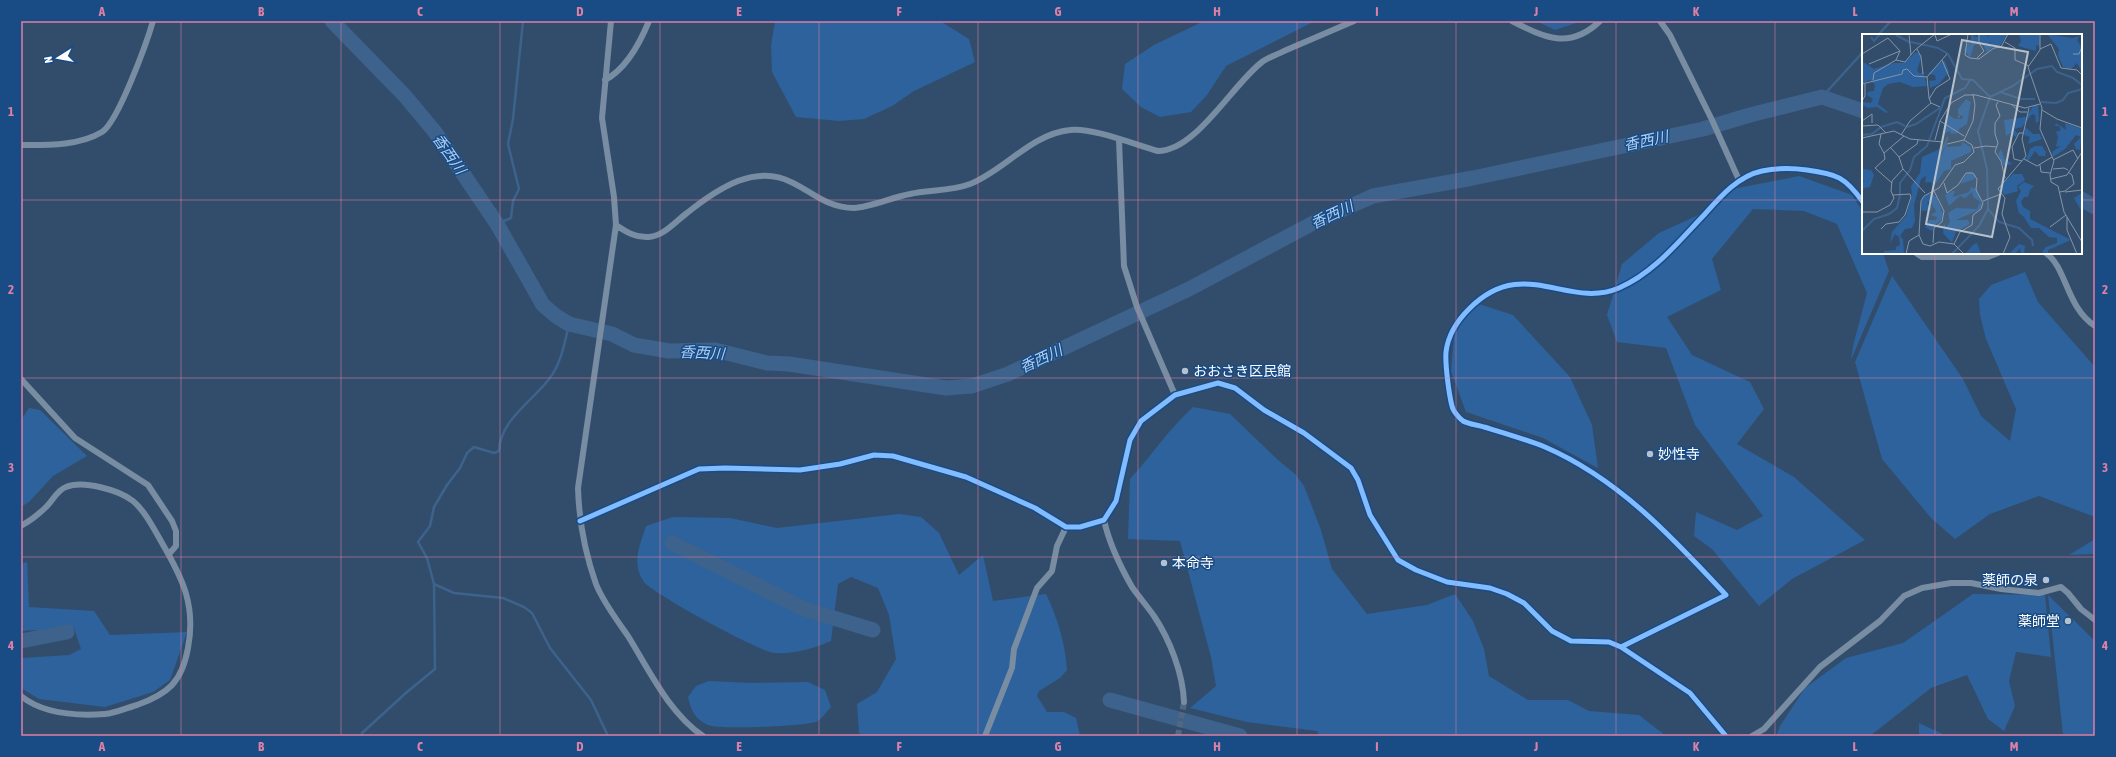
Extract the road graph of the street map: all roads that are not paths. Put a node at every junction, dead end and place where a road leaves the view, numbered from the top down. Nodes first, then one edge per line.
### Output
1 (153, 21) edge
2 (611, 21) edge
3 (649, 21) edge
4 (1354, 21) edge
5 (1512, 21) edge
6 (1600, 21) edge
7 (1660, 21) edge
8 (605, 80) junction
9 (1119, 140) junction
10 (21, 144) edge
11 (1739, 180) junction
12 (1862, 201) edge
13 (616, 226) junction
14 (1918, 254) edge
15 (1996, 254) edge
16 (2047, 254) edge
17 (2095, 326) edge
18 (21, 379) edge
19 (1175, 395) junction
20 (1104, 520) junction
21 (580, 521) junction
22 (21, 526) edge
23 (1066, 527) junction
24 (169, 554) junction
25 (2095, 620) edge
26 (1621, 647) junction
27 (21, 696) edge
28 (1184, 702) tunnel mouth
29 (703, 736) edge
30 (985, 736) edge
31 (1726, 736) edge
32 (1752, 736) edge

1 - 10 street
2 - 8 street
3 - 8 street
4 - 9 street
5 - 6 street
7 - 11 street
8 - 13 street
9 - 13 street
9 - 19 street
11 - 12 street
11 - 26 street
13 - 21 street
14 - 15 street
16 - 17 street
18 - 24 street
19 - 20 street
19 - 26 street
20 - 23 street
20 - 28 street
21 - 23 street
21 - 29 street
22 - 24 street
23 - 30 street
24 - 27 street
25 - 32 street
26 - 31 street

